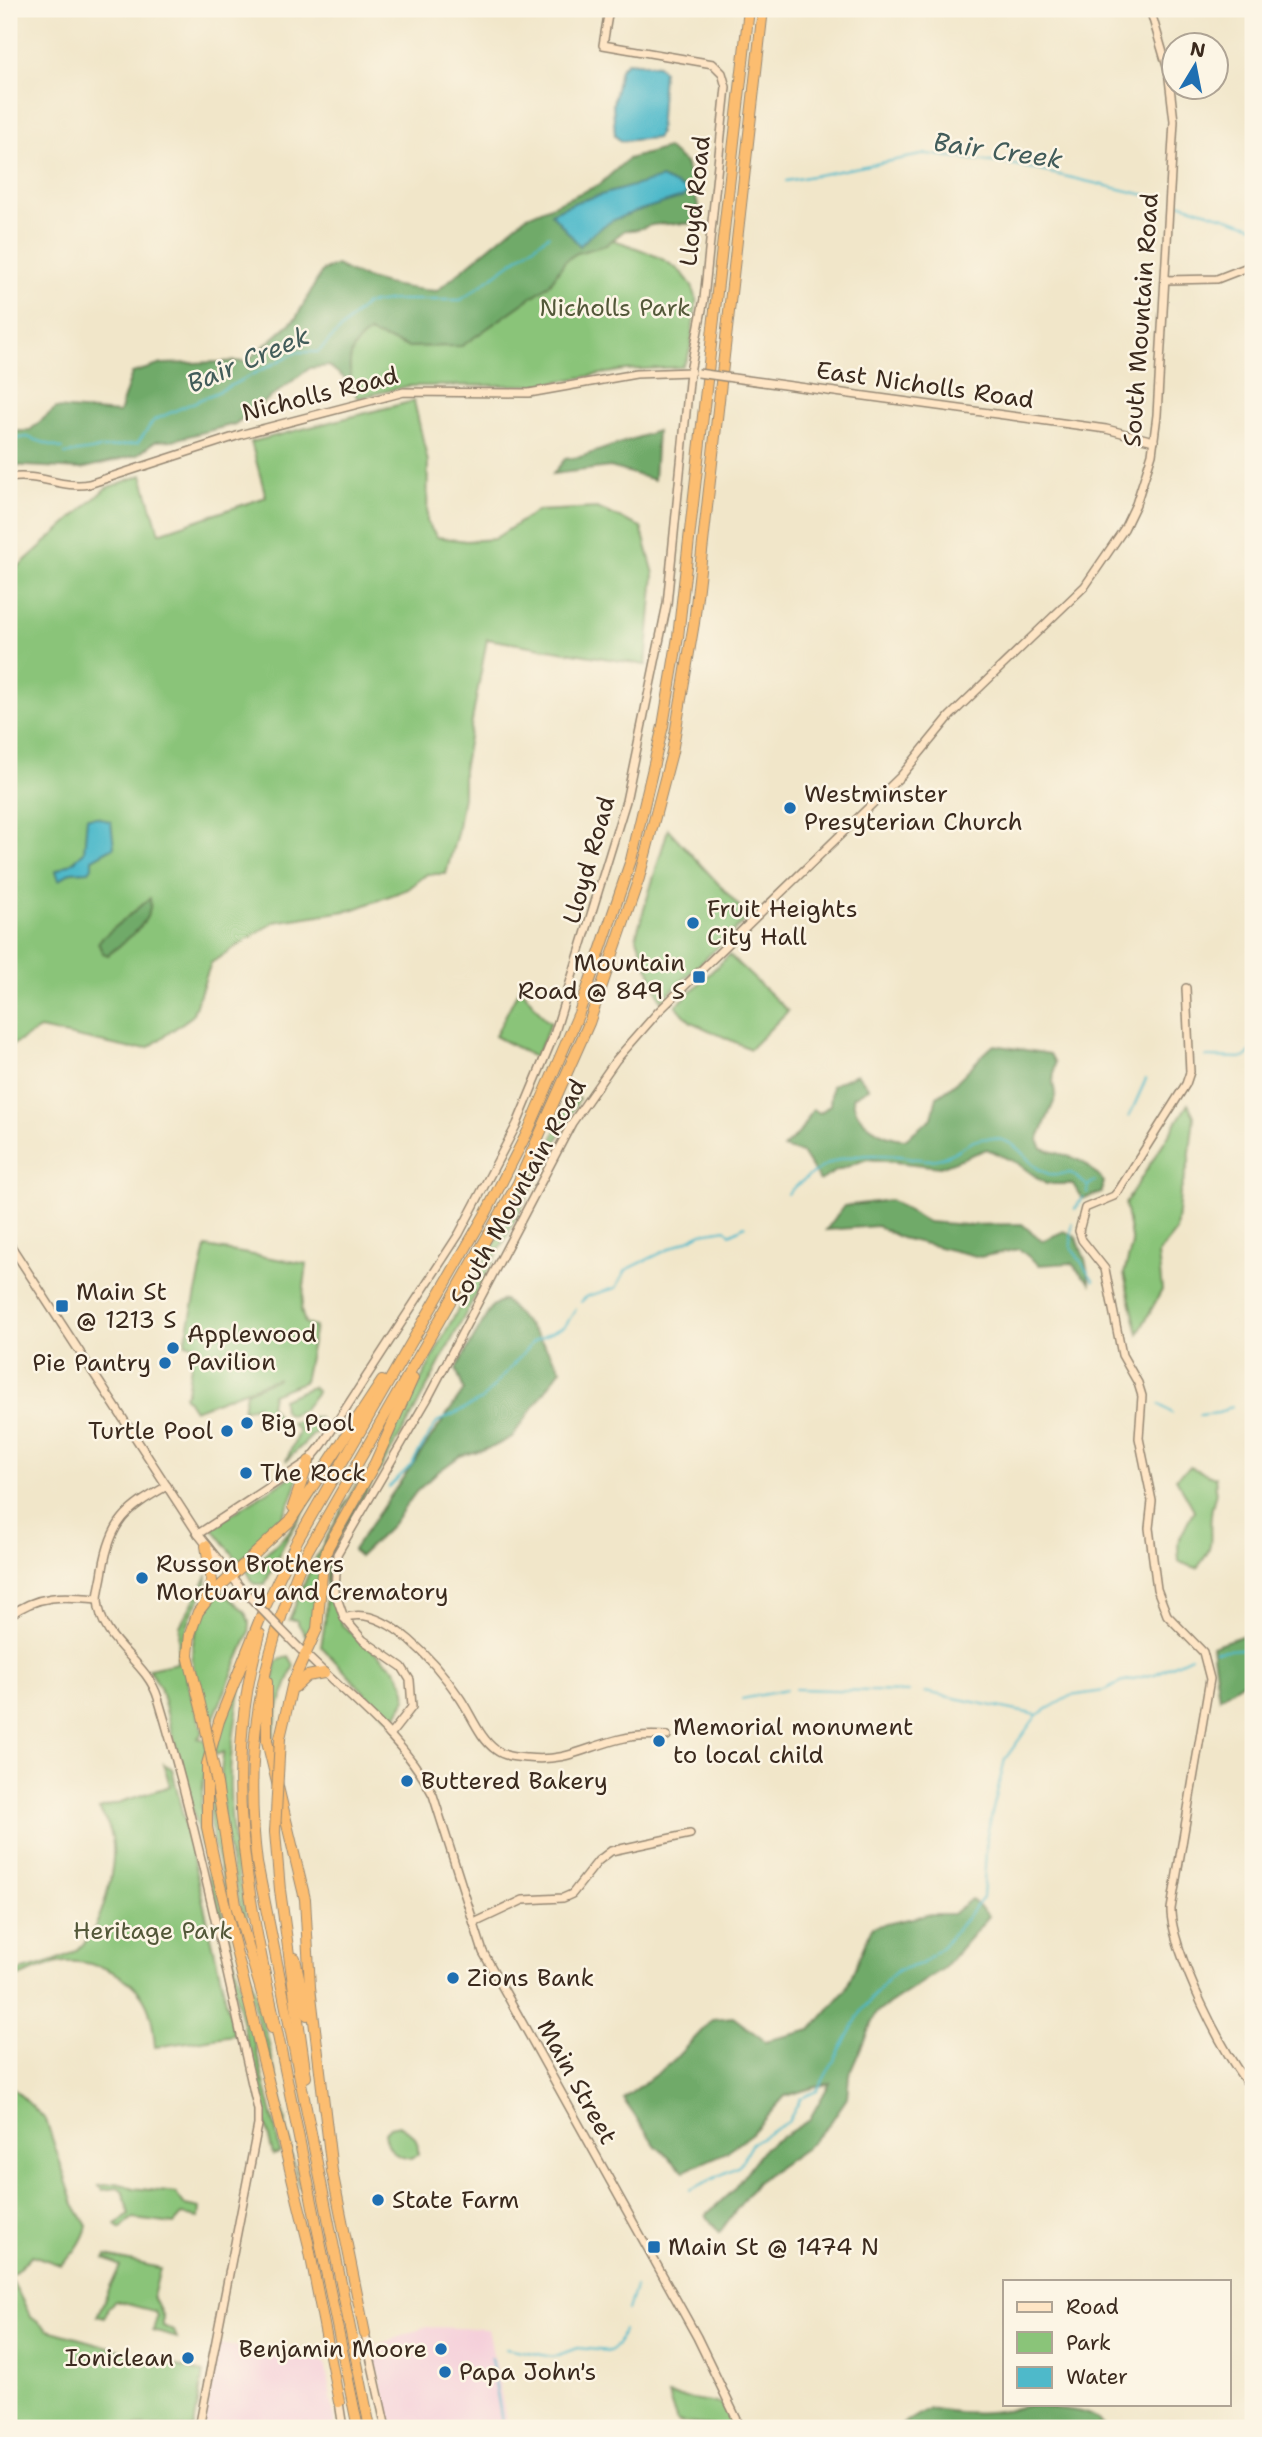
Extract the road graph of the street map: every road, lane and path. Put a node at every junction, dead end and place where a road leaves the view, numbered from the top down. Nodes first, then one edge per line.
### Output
1 (609, 9) edge
2 (749, 9) edge
3 (763, 9) edge
4 (1150, 9) edge
5 (1253, 265) edge
6 (1165, 280) junction
7 (694, 372) junction
8 (1154, 441) junction
9 (9, 478) edge
10 (1186, 988) dead end
11 (9, 1243) edge
12 (449, 1305) junction
13 (430, 1311) junction
14 (309, 1461) junction
15 (167, 1486) junction
16 (285, 1525) junction
17 (198, 1534) junction
18 (206, 1545) junction
19 (231, 1578) junction
20 (277, 1584) junction
21 (98, 1599) junction
22 (286, 1600) junction
23 (200, 1609) junction
24 (9, 1616) edge
25 (344, 1618) junction
26 (306, 1655) junction
27 (324, 1673) junction
28 (289, 1696) junction
29 (390, 1735) junction
30 (667, 1737) dead end
31 (690, 1834) dead end
32 (280, 1880) junction
33 (474, 1923) junction
34 (282, 2054) junction
35 (318, 2056) junction
36 (1253, 2089) edge
37 (309, 2123) junction
38 (365, 2334) joint
39 (339, 2402) joint
40 (199, 2428) edge
41 (343, 2428) edge
42 (358, 2428) edge
43 (370, 2428) edge
44 (386, 2428) edge
45 (740, 2428) edge

1 - 7 street, Lloyd Road
2 - 13 highway
3 - 12 highway
4 - 6 street, South Mountain Road
5 - 6 street
6 - 8 street, South Mountain Road
7 - 8 street, East Nicholls Road, bridge
7 - 9 street, Nicholls Road
7 - 14 street, Lloyd Road
8 - 25 street, South Mountain Road
10 - 36 street
11 - 15 street
12 - 22 highway
12 - 26 highway
13 - 16 highway
13 - 20 highway
14 - 16 highway
14 - 17 street, Lloyd Road
15 - 17 street
15 - 21 street
16 - 19 highway
17 - 18 street
18 - 19 street
18 - 23 highway
19 - 23 highway
19 - 26 street, bridge
20 - 34 highway
20 - 39 highway
21 - 24 street
21 - 40 street
22 - 35 highway
22 - 37 highway
23 - 34 highway, bridge
25 - 29 street, South Mountain Road
25 - 30 street
26 - 27 street
26 - 28 highway
27 - 28 highway
27 - 29 street
28 - 32 highway, bridge
29 - 33 street, Main Street
31 - 33 street
32 - 35 highway
32 - 37 highway
33 - 45 street, Main Street
34 - 42 highway
35 - 38 highway
37 - 43 highway
38 - 44 street
39 - 41 street

